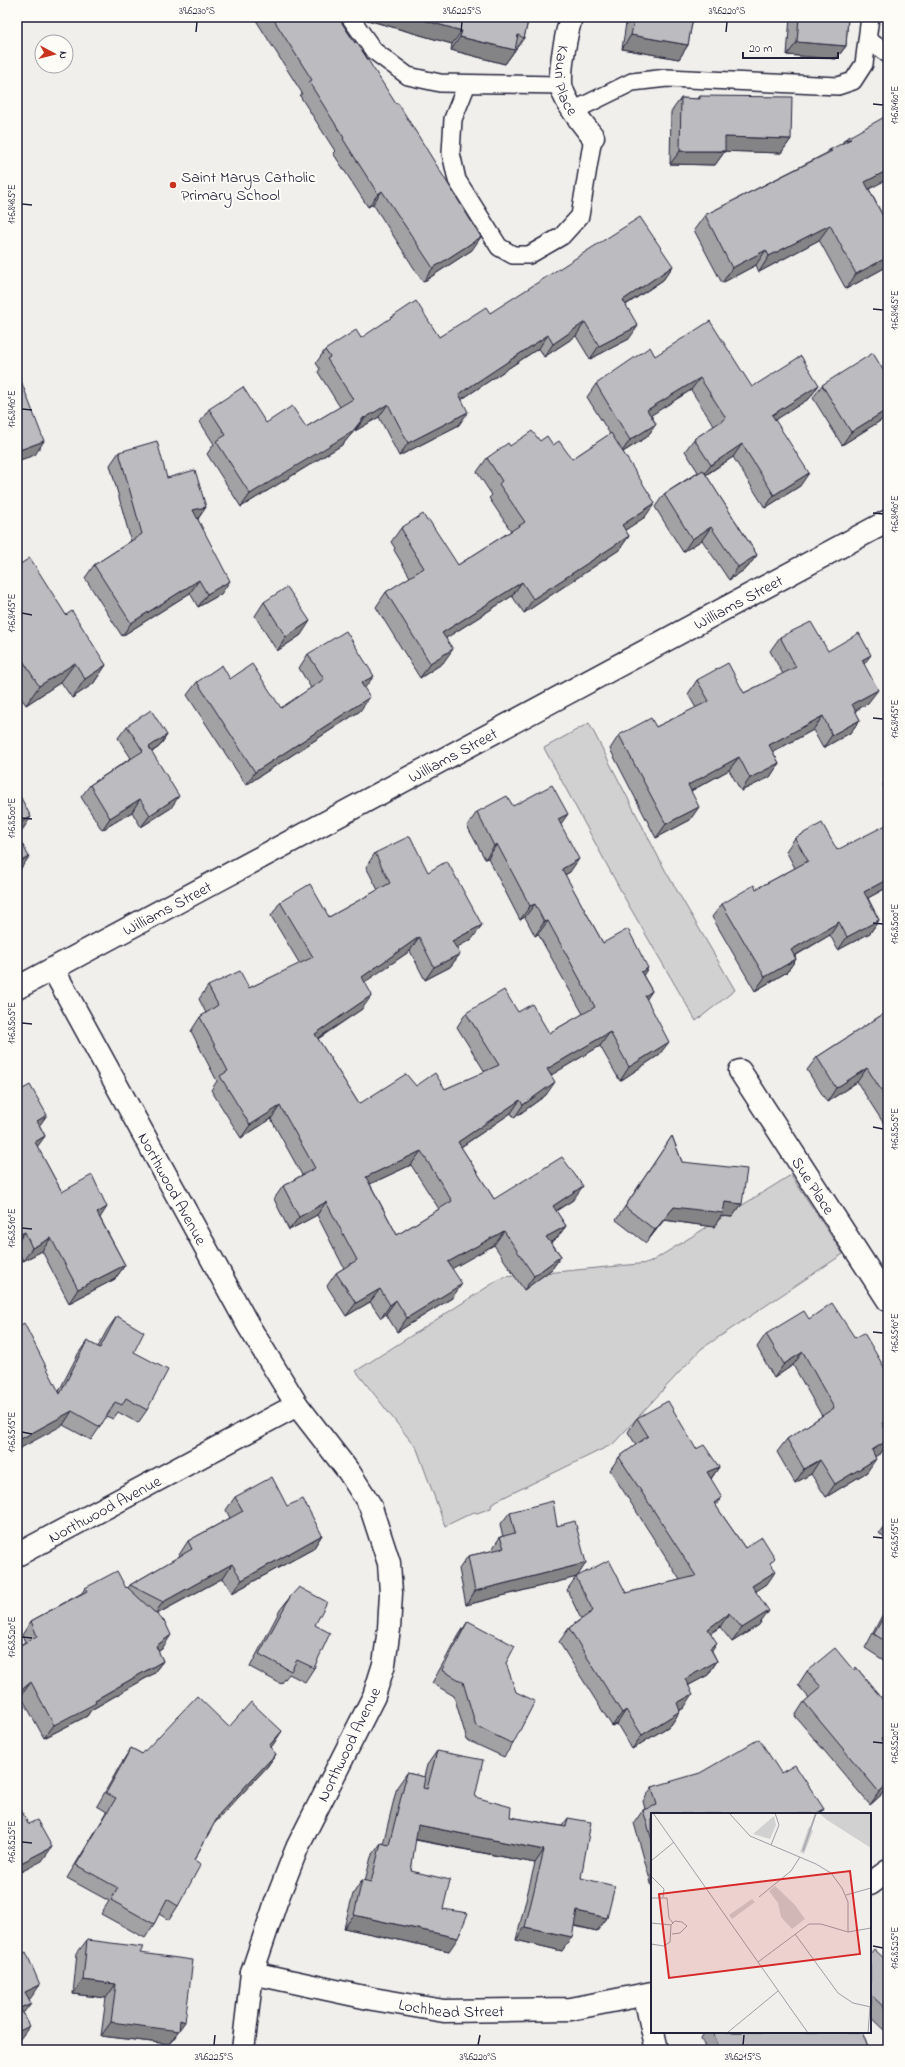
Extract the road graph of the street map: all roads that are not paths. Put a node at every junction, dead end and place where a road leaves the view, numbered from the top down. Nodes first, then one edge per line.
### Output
1 (350, 17) edge
2 (571, 17) edge
3 (870, 17) edge
4 (868, 40) junction
5 (888, 54) edge
6 (467, 84) junction
7 (561, 85) junction
8 (573, 111) junction
9 (593, 137) joint
10 (888, 521) edge
11 (53, 969) junction
12 (17, 988) edge
13 (740, 1070) dead end
14 (888, 1300) edge
15 (297, 1405) junction
16 (17, 1555) edge
17 (888, 1871) edge
18 (871, 1883) edge
19 (252, 1973) junction
20 (648, 1994) edge
21 (651, 2022) edge
22 (653, 2033) edge
23 (243, 2050) edge
24 (657, 2050) edge

1 - 6 lane
2 - 7 street, Kauri Place
3 - 4 lane
4 - 5 lane
4 - 8 lane
6 - 7 lane
6 - 9 lane
7 - 8 street, Kauri Place
8 - 9 street, Kauri Place
10 - 11 street, Williams Street
11 - 12 street, Williams Street
11 - 15 street, Northwood Avenue
13 - 14 street, Sue Place
15 - 16 street, Northwood Avenue
15 - 19 street, Northwood Avenue
17 - 18 street
19 - 20 street, Lochhead Street
19 - 23 street, Northwood Avenue
20 - 21 street
22 - 24 street

